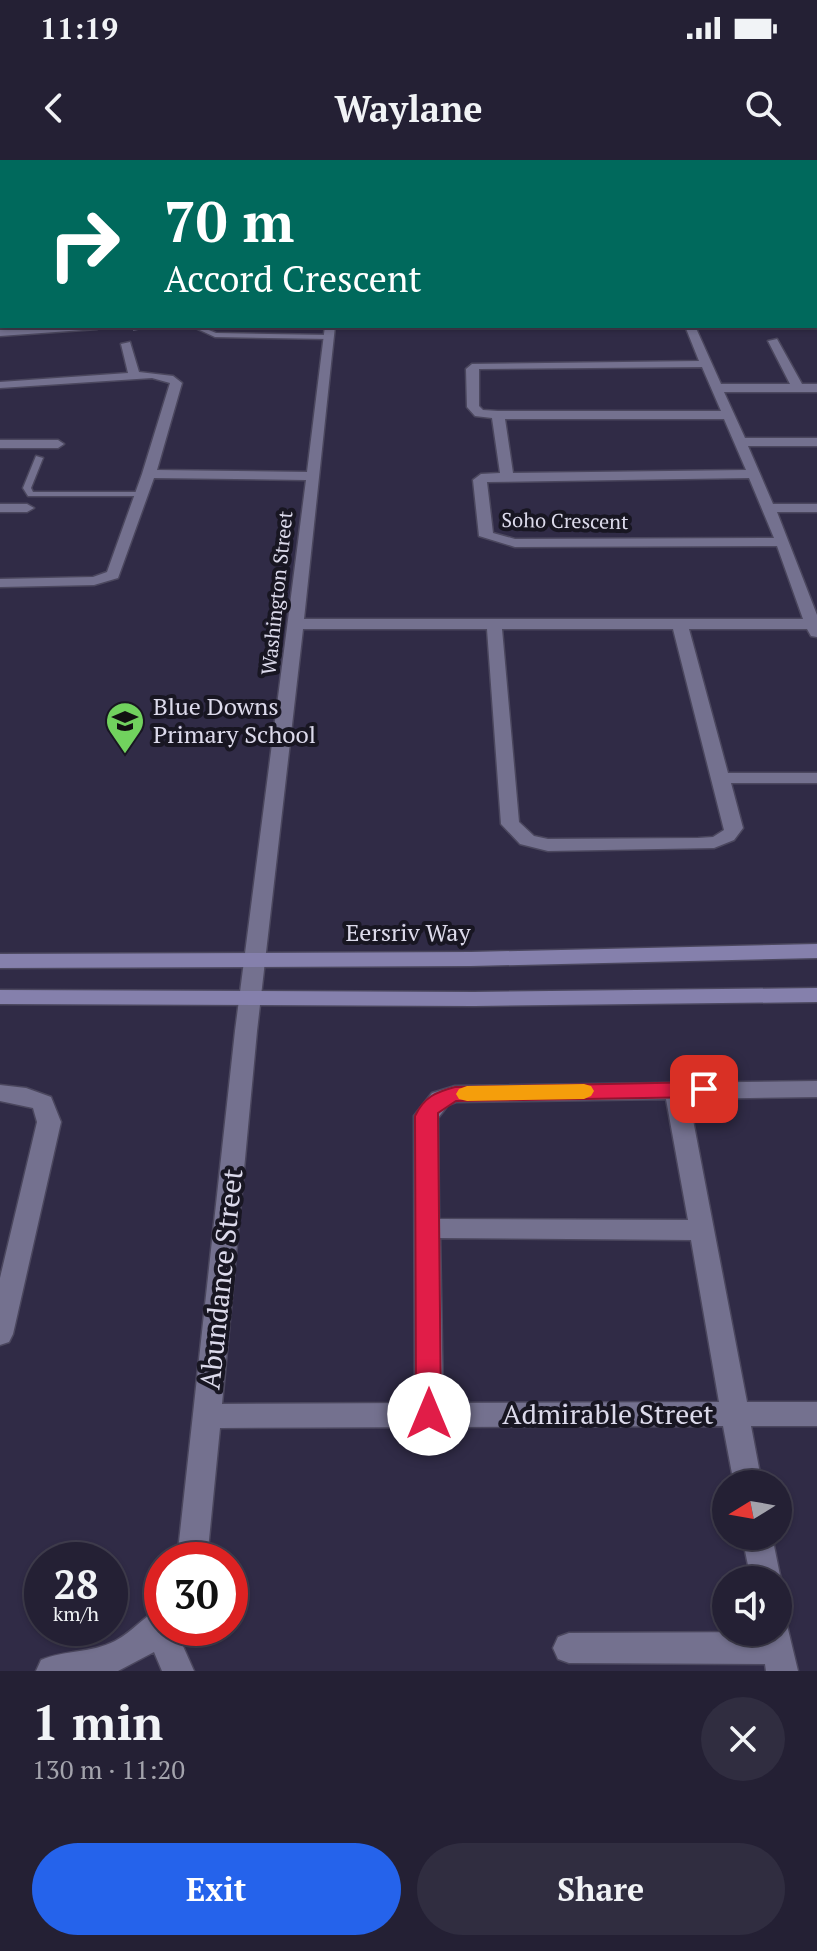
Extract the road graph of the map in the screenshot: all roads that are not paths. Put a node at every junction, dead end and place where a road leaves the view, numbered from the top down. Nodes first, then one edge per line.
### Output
1 (53, 328) edge
2 (199, 328) edge
3 (691, 328) edge
4 (329, 331) edge
5 (0, 333) edge
6 (773, 341) dead end
7 (126, 344) dead end
8 (707, 364) junction
9 (134, 375) junction
10 (0, 385) edge
11 (718, 388) junction
12 (798, 388) junction
13 (817, 388) edge
14 (498, 415) junction
15 (729, 415) junction
16 (740, 442) junction
17 (817, 442) edge
18 (0, 444) edge
19 (58, 444) dead end
20 (39, 458) dead end
21 (149, 474) junction
22 (753, 474) junction
23 (507, 475) junction
24 (311, 476) junction
25 (142, 494) junction
26 (0, 508) edge
27 (27, 508) dead end
28 (768, 508) junction
29 (817, 508) edge
30 (783, 542) junction
31 (0, 583) edge
32 (798, 583) junction
33 (817, 583) edge
34 (294, 624) junction
35 (494, 624) junction
36 (680, 625) junction
37 (814, 629) edge
38 (720, 778) junction
39 (817, 778) edge
40 (817, 951) edge
41 (256, 960) junction
42 (0, 961) edge
43 (817, 995) edge
44 (0, 997) edge
45 (251, 998) junction
46 (676, 1089) junction
47 (817, 1089) edge
48 (0, 1093) edge
49 (427, 1228) junction
50 (700, 1230) junction
51 (4, 1300) edge
52 (0, 1334) edge
53 (429, 1414) junction
54 (735, 1414) junction
55 (817, 1414) edge
56 (206, 1416) junction
57 (745, 1470) edge
58 (194, 1542) edge
59 (144, 1638) edge
60 (169, 1646) edge
61 (569, 1648) dead end
62 (779, 1651) edge
63 (52, 1671) edge
64 (178, 1671) edge

1 - 5 street
2 - 4 lane
3 - 8 street
4 - 24 street, Washington Street
6 - 12 street
7 - 9 street
8 - 11 street
8 - 14 street
9 - 10 street
9 - 21 street
11 - 12 street
11 - 15 street
12 - 13 street
14 - 15 street
14 - 23 street
15 - 16 street
16 - 17 street
16 - 22 street
18 - 19 street
20 - 25 lane
21 - 24 street
21 - 25 street
22 - 23 street, Soho Crescent
22 - 28 street
23 - 30 street, Soho Crescent
24 - 34 street, Washington Street
25 - 31 street
26 - 27 street
28 - 29 street
28 - 30 street
30 - 32 street
32 - 33 street
32 - 37 street
34 - 35 street
34 - 41 street, Washington Street
35 - 36 street
35 - 38 street
36 - 37 street
36 - 38 street
38 - 39 street
40 - 41 main road, Eersriv Way
41 - 42 main road, Eersriv Way
41 - 45 street, Washington Street
43 - 45 main road
44 - 45 main road
45 - 56 street, Abundance Street
46 - 47 street
46 - 49 street
46 - 50 street
48 - 51 street
49 - 50 street
49 - 53 street
50 - 54 street
51 - 52 street
53 - 54 street, Admirable Street
53 - 56 street, Admirable Street
54 - 55 street, Admirable Street
54 - 57 street
56 - 58 street, Abundance Street
59 - 63 street
60 - 64 street
61 - 62 street

